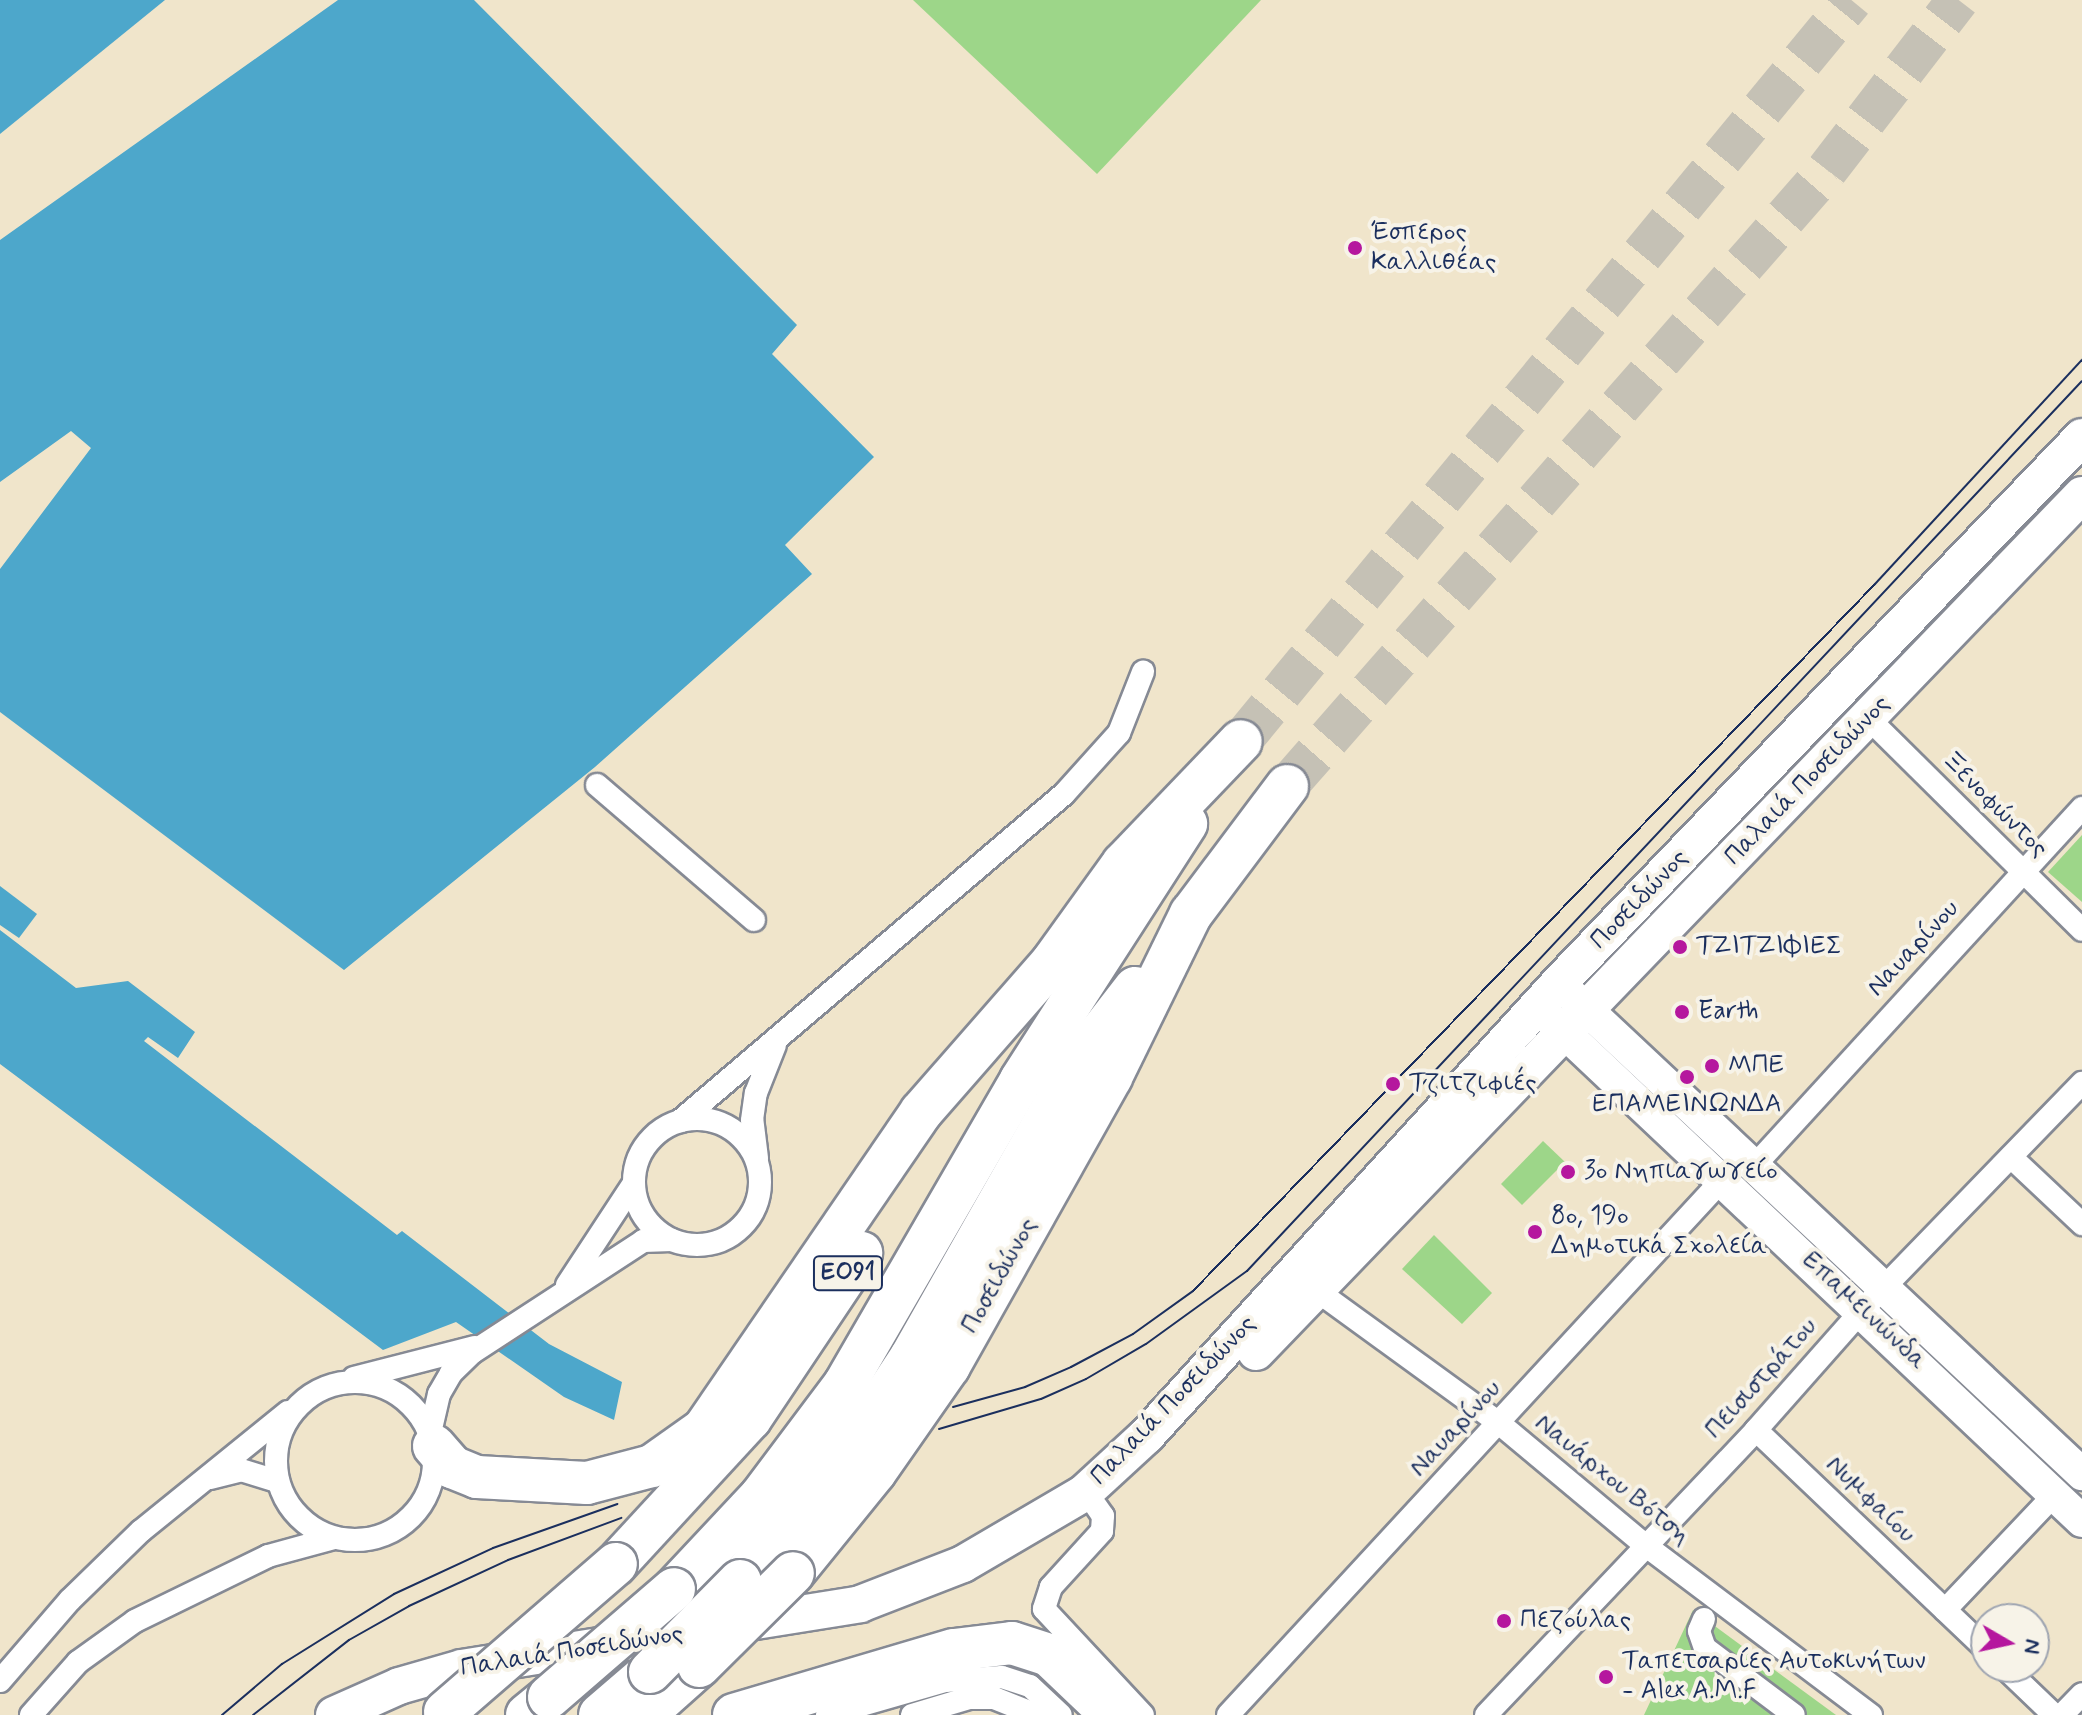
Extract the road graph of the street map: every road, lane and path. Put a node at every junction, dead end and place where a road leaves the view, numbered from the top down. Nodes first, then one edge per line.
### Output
1 (2082, 437) edge
2 (2082, 495) edge
3 (1950, 574) junction
4 (1979, 603) junction
5 (1143, 672) dead end
6 (1868, 718) junction
7 (597, 785) dead end
8 (1287, 786) tunnel mouth
9 (1742, 794) junction
10 (2082, 808) edge
11 (1770, 820) junction
12 (2022, 873) junction
13 (1191, 914) junction
14 (754, 920) dead end
15 (2082, 930) edge
16 (1053, 961) junction
17 (1549, 995) junction
18 (1576, 1021) junction
19 (779, 1036) junction
20 (2082, 1083) edge
21 (680, 1121) junction
22 (2011, 1157) junction
23 (757, 1162) junction
24 (1756, 1164) junction
25 (1723, 1179) junction
26 (634, 1183) junction
27 (2082, 1224) edge
28 (672, 1240) junction
29 (1885, 1286) junction
30 (1316, 1290) junction
31 (557, 1299) junction
32 (1863, 1309) junction
33 (484, 1345) junction
34 (331, 1385) junction
35 (307, 1397) junction
36 (1499, 1423) junction
37 (1756, 1430) junction
38 (432, 1439) junction
39 (2082, 1474) edge
40 (205, 1479) junction
41 (278, 1481) junction
42 (2054, 1495) junction
43 (288, 1504) junction
44 (1096, 1506) junction
45 (2082, 1521) edge
46 (334, 1538) junction
47 (1645, 1545) junction
48 (268, 1556) junction
49 (1945, 1610) junction
50 (1704, 1619) dead end
51 (1970, 1634) edge
52 (0, 1681) edge
53 (2021, 1683) edge
54 (2082, 1694) edge
55 (538, 1706) edge
56 (444, 1714) edge
57 (31, 1715) edge
58 (334, 1715) edge
59 (389, 1715) edge
60 (600, 1715) edge
61 (644, 1715) edge
62 (734, 1715) edge
63 (827, 1715) edge
64 (912, 1715) edge
65 (1037, 1715) edge
66 (1061, 1715) edge
67 (1112, 1715) edge
68 (1143, 1715) edge
69 (1228, 1715) edge
70 (1486, 1715) edge
71 (1794, 1715) edge
72 (1871, 1715) edge
73 (2054, 1715) edge
74 (2062, 1715) edge

1 - 3 main road, Παλαιά Ποσειδώνος
2 - 4 main road, Παλαιά Ποσειδώνος
3 - 4 main road
3 - 9 main road, Παλαιά Ποσειδώνος
4 - 6 main road, Παλαιά Ποσειδώνος
5 - 19 street
6 - 11 main road, Παλαιά Ποσειδώνος
6 - 12 street, Ξενοφώντος
7 - 14 street
8 - 13 highway, Ποσειδώνος
9 - 11 main road
9 - 17 main road, Ποσειδώνος
10 - 12 street, Ναυαρίνου
11 - 18 main road, Παλαιά Ποσειδώνος
12 - 15 street, Ξενοφώντος
12 - 24 street, Ναυαρίνου
13 - 60 highway, bridge
13 - 61 highway, Ποσειδώνος, bridge
16 - 38 highway
16 - 55 highway, bridge
16 - 56 highway, ΕΟ91, bridge
17 - 18 main road, Επαμεινώνδα
17 - 58 main road, Παλαιά Ποσειδώνος
18 - 24 main road, Επαμεινώνδα
18 - 25 main road, Επαμεινώνδα
18 - 30 main road, Παλαιά Ποσειδώνος
19 - 21 street
19 - 23 street
20 - 22 street, Πεισιστράτου
21 - 23 street
21 - 26 street
22 - 27 street
22 - 29 street, Πεισιστράτου
23 - 28 street
24 - 29 main road, Επαμεινώνδα
25 - 32 main road, Επαμεινώνδα
25 - 36 street, Ναυαρίνου
26 - 28 street
26 - 31 street
28 - 31 street
29 - 32 street, Πεισιστράτου
29 - 39 main road, Επαμεινώνδα
30 - 36 street, Ναυάρχου Βότση
30 - 44 main road, Παλαιά Ποσειδώνος
31 - 33 street
32 - 37 street, Πεισιστράτου
32 - 42 main road, Επαμεινώνδα
33 - 34 street
33 - 38 street
34 - 35 street
34 - 38 street
35 - 40 street
35 - 41 street
36 - 47 street, Ναυάρχου Βότση
36 - 69 street, Ναυαρίνου
37 - 47 street, Πεισιστράτου
37 - 49 street, Νυμφαίου
38 - 46 street
40 - 41 street
40 - 52 street
41 - 43 street
42 - 45 main road, Επαμεινώνδα
42 - 49 street
43 - 46 street
43 - 48 street
44 - 59 main road, Παλαιά Ποσειδώνος
44 - 68 street
46 - 48 street
47 - 70 street, Πεισιστράτου
47 - 72 street, Ναυάρχου Βότση
48 - 57 street
49 - 51 street, Νυμφαίου
50 - 71 street
53 - 73 street
54 - 74 street
62 - 67 highway
63 - 66 street
64 - 65 street

